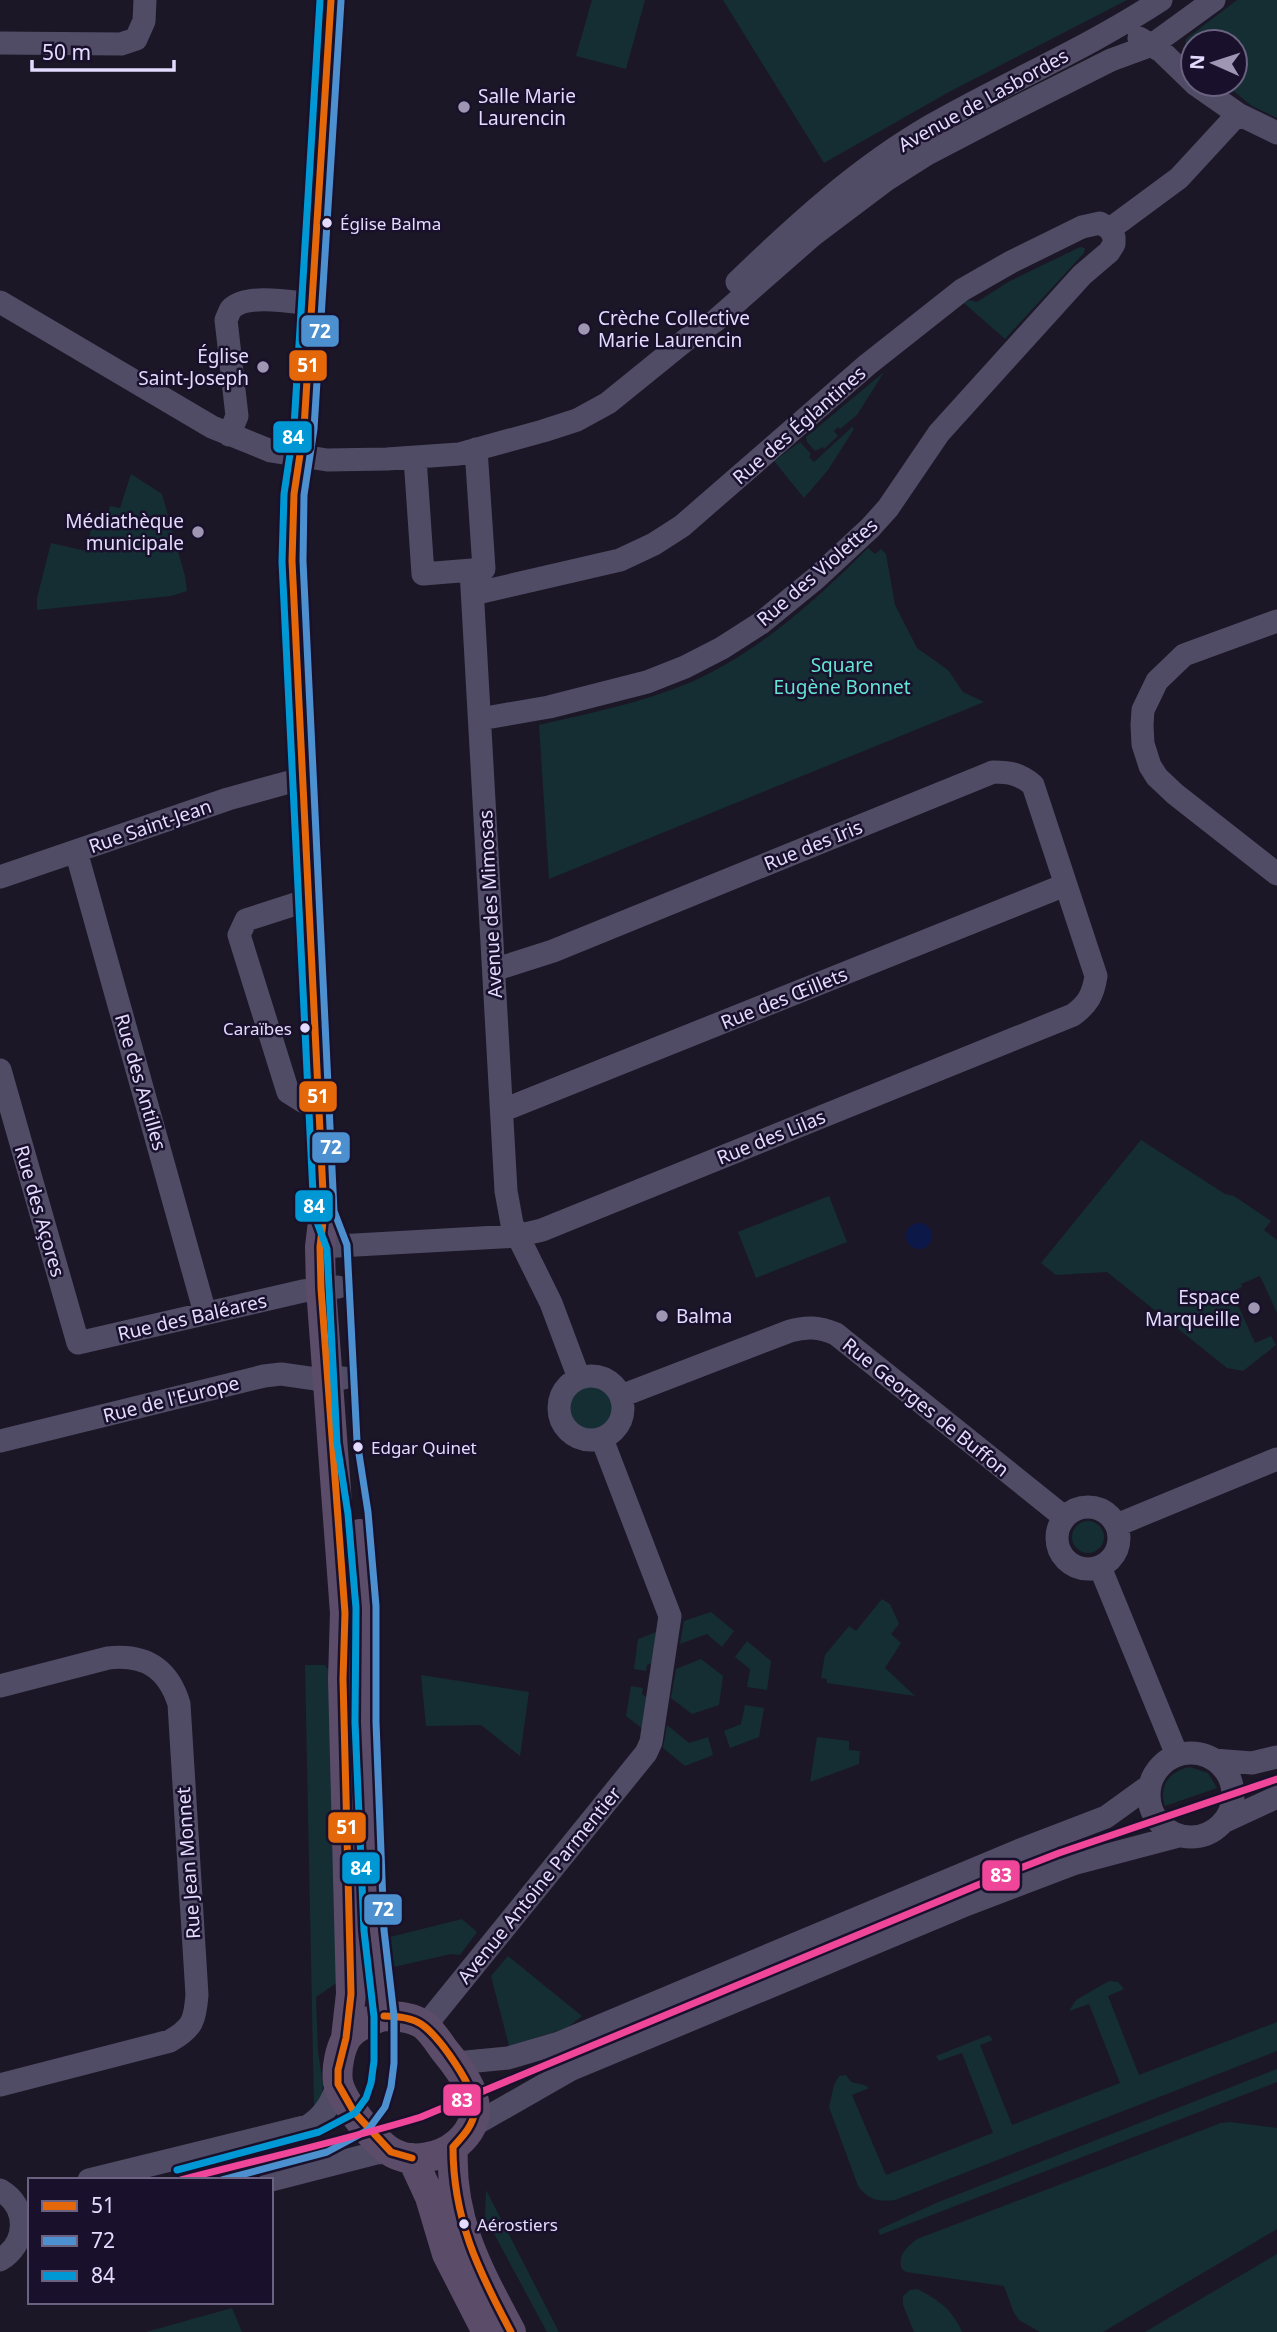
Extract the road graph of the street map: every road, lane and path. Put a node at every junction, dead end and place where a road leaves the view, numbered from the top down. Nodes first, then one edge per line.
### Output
1 (145, 0) edge
2 (331, 0) edge
3 (1161, 0) edge
4 (1214, 0) edge
5 (1135, 16) junction
6 (0, 43) edge
7 (1152, 45) junction
8 (1179, 69) edge
9 (1215, 98) edge
10 (1238, 114) junction
11 (1277, 133) edge
12 (1110, 229) junction
13 (0, 302) edge
14 (312, 304) junction
15 (687, 340) junction
16 (229, 435) junction
17 (476, 449) junction
18 (299, 456) junction
19 (415, 457) junction
20 (471, 570) junction
21 (472, 594) junction
22 (1277, 621) edge
23 (480, 719) junction
24 (303, 781) junction
25 (76, 851) junction
26 (1277, 874) edge
27 (0, 877) edge
28 (1065, 885) junction
29 (308, 900) junction
30 (494, 967) junction
31 (0, 1070) edge
32 (319, 1102) junction
33 (502, 1107) junction
34 (517, 1236) junction
35 (328, 1247) junction
36 (330, 1287) junction
37 (69, 1312) joint
38 (205, 1313) junction
39 (336, 1378) junction
40 (579, 1378) junction
41 (621, 1396) junction
42 (603, 1439) junction
43 (0, 1441) edge
44 (1277, 1459) edge
45 (1064, 1517) junction
46 (1117, 1525) junction
47 (1100, 1567) junction
48 (0, 1686) edge
49 (1177, 1755) junction
50 (1277, 1757) edge
51 (1213, 1760) junction
52 (1149, 1786) junction
53 (1277, 1797) edge
54 (1223, 1822) junction
55 (1179, 1836) junction
56 (384, 2016) junction
57 (425, 2026) junction
58 (346, 2038) junction
59 (456, 2063) junction
60 (338, 2084) junction
61 (0, 2085) edge
62 (462, 2137) junction
63 (402, 2155) junction
64 (97, 2178) edge
65 (273, 2179) edge
66 (12, 2193) edge
67 (24, 2240) edge
68 (0, 2260) edge
69 (487, 2332) edge
70 (511, 2332) edge

1 - 6 street
2 - 14 main road
3 - 5 street, Avenue de Lasbordes
4 - 7 street, Avenue de Lasbordes
5 - 7 street
5 - 15 street, Avenue de Lasbordes
7 - 8 street
7 - 15 street, Avenue de Lasbordes
9 - 10 street
10 - 11 street
10 - 12 street
12 - 21 street, Rue des Églantines
12 - 23 street, Rue des Violettes
13 - 16 street, Avenue de Lasbordes
14 - 16 street
14 - 18 main road
15 - 17 street, Avenue de Lasbordes
16 - 18 street, Avenue de Lasbordes
17 - 19 street, Avenue de Lasbordes
17 - 20 street
18 - 19 street, Avenue de Lasbordes
18 - 24 main road
19 - 20 street
20 - 21 street, Avenue des Mimosas
21 - 23 street, Avenue des Mimosas
22 - 26 street
23 - 30 street, Avenue des Mimosas
24 - 25 street, Rue Saint-Jean
24 - 29 main road
25 - 27 street, Rue Saint-Jean
25 - 38 street, Rue des Antilles
28 - 30 street, Rue des Iris
28 - 33 street, Rue des Œillets
28 - 34 street, Rue des Lilas
29 - 32 main road
29 - 32 street
30 - 33 street, Avenue des Mimosas
31 - 37 street, Rue des Açores
32 - 35 main road
33 - 34 street, Avenue des Mimosas
34 - 35 street, Rue des Lilas
34 - 40 street
35 - 36 main road
36 - 38 street, Rue des Baléares
36 - 39 main road
37 - 38 street, Rue des Baléares
39 - 43 street, Rue de l'Europe
39 - 56 main road
39 - 58 main road
40 - 41 street
40 - 42 street
41 - 42 street
41 - 45 street, Rue Georges de Buffon
42 - 57 street, Avenue Antoine Parmentier
44 - 46 street
45 - 46 street
45 - 47 street
46 - 47 street
47 - 49 street
48 - 61 street, Rue Jean Monnet
49 - 51 street
49 - 52 street
50 - 51 street
51 - 54 street
52 - 55 street
52 - 59 street
53 - 54 street
54 - 55 street
55 - 62 street
56 - 57 main road
56 - 58 main road
57 - 59 main road
58 - 60 main road
59 - 62 main road
60 - 63 main road
60 - 64 street
62 - 63 main road
62 - 70 main road
63 - 65 street
63 - 69 main road
66 - 67 street
67 - 68 street

